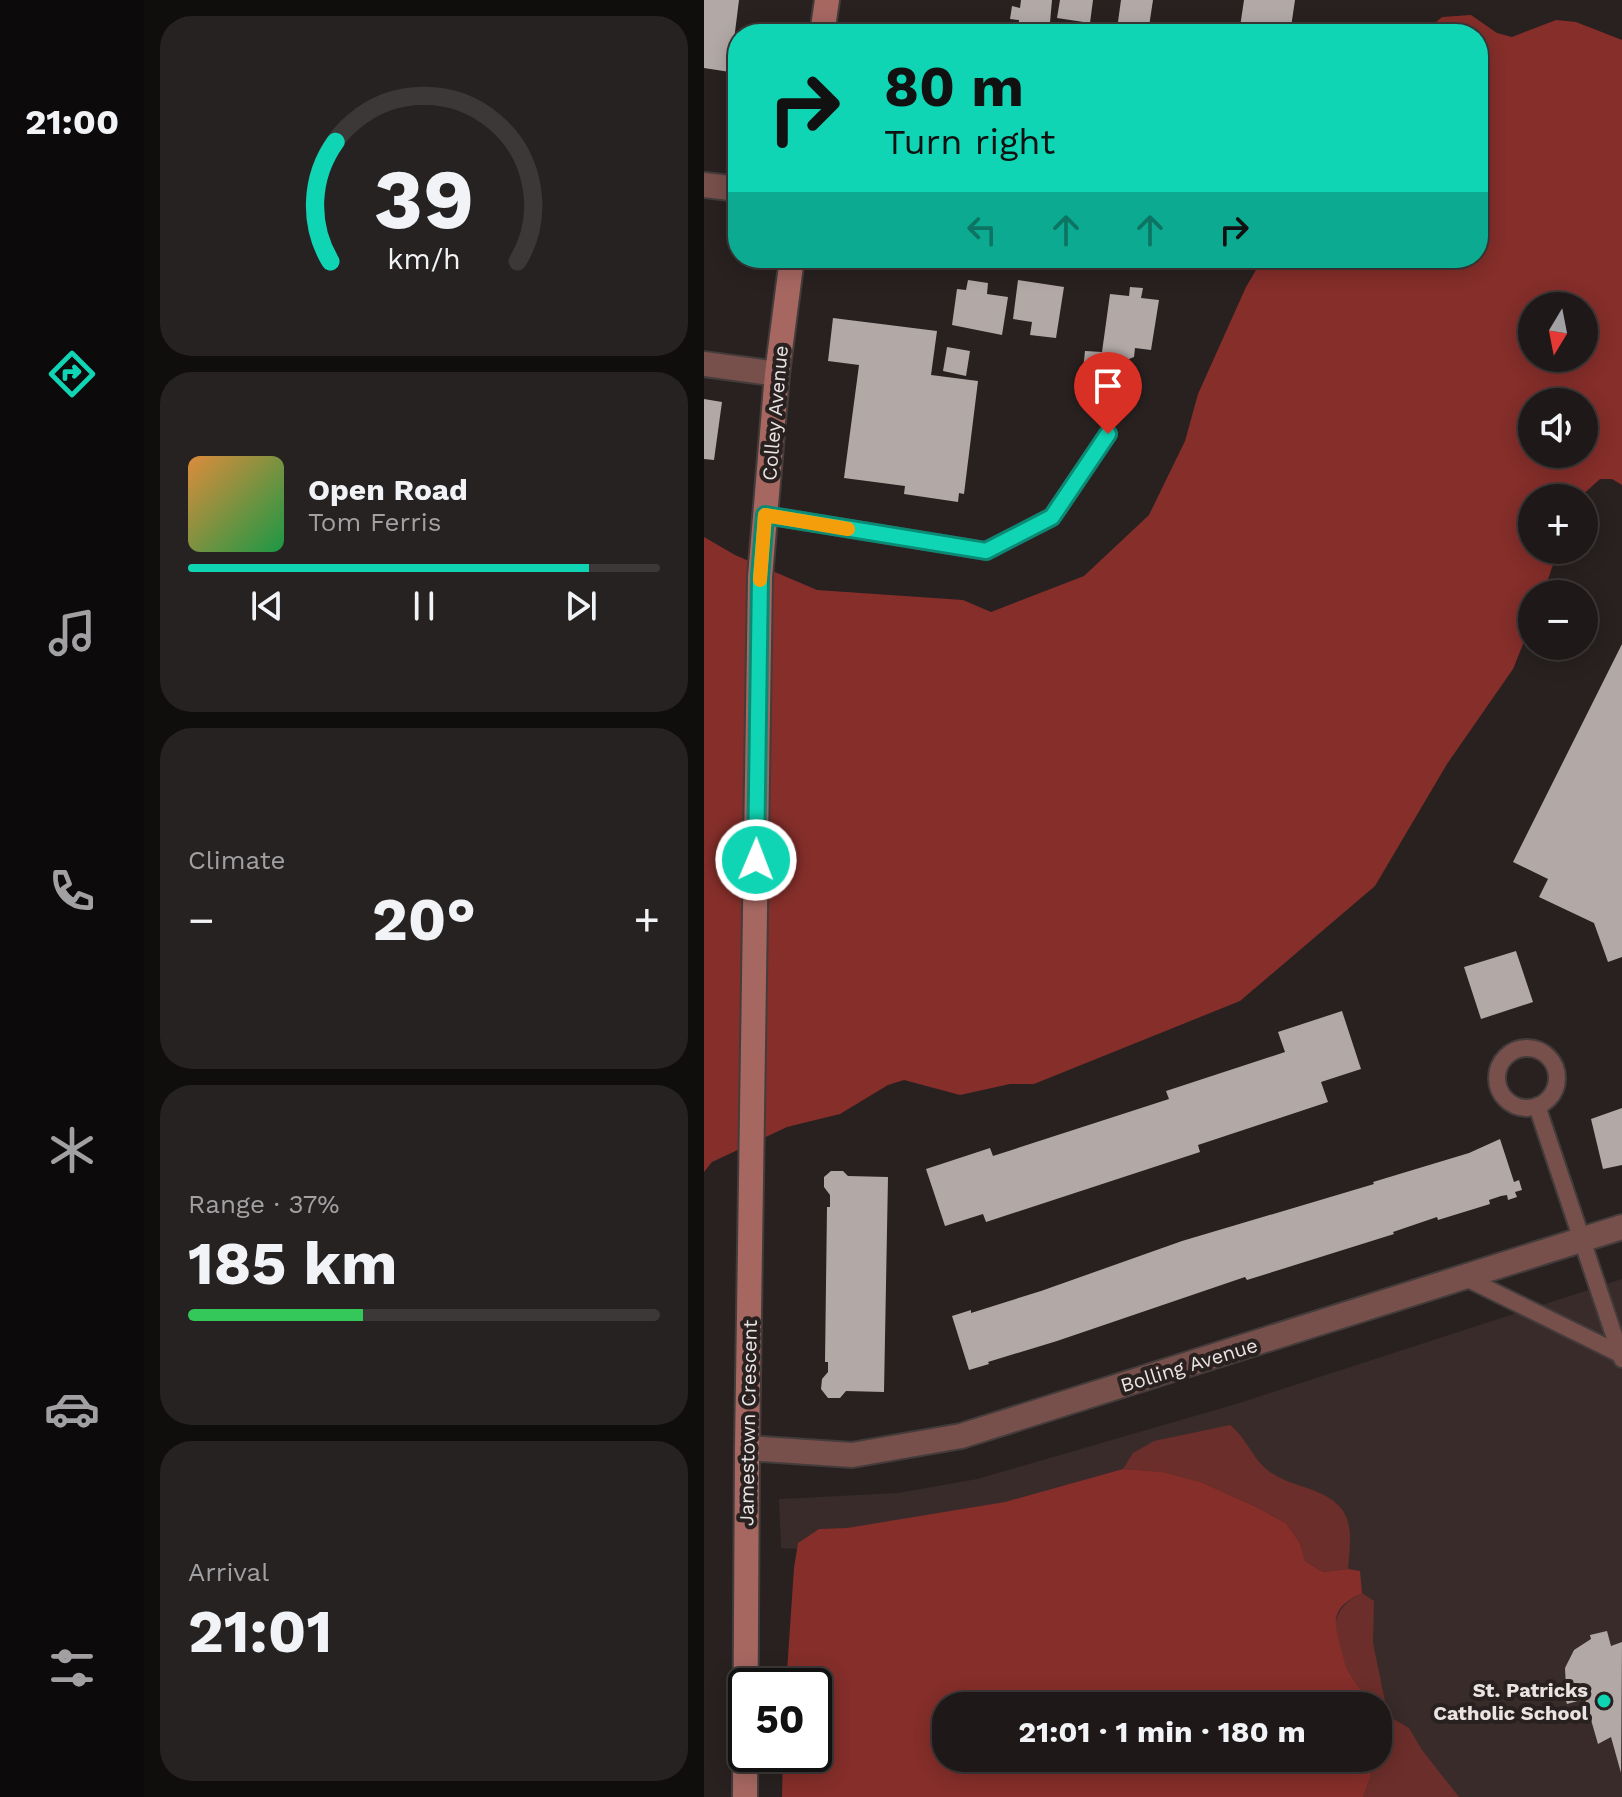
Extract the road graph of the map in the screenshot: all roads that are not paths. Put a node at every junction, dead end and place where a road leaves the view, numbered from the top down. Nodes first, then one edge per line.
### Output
1 (827, 0) edge
2 (823, 24) edge
3 (704, 185) edge
4 (728, 188) edge
5 (791, 268) edge
6 (704, 364) edge
7 (777, 374) junction
8 (1108, 434) dead end
9 (765, 515) junction
10 (754, 1048) joint
11 (1537, 1106) dead end
12 (1622, 1227) edge
13 (1581, 1240) junction
14 (1466, 1278) junction
15 (1621, 1355) edge
16 (747, 1448) junction
17 (745, 1797) edge

1 - 2 main road
3 - 4 street
5 - 7 main road, Colley Avenue
6 - 7 street
7 - 9 main road, Colley Avenue
8 - 9 lane
9 - 10 main road, Colley Avenue
10 - 16 main road, Jamestown Crescent
11 - 13 lane
12 - 13 street, Bolling Avenue
13 - 14 street, Bolling Avenue
13 - 15 lane
14 - 15 lane
14 - 16 street, Bolling Avenue
16 - 17 main road, Jamestown Crescent

